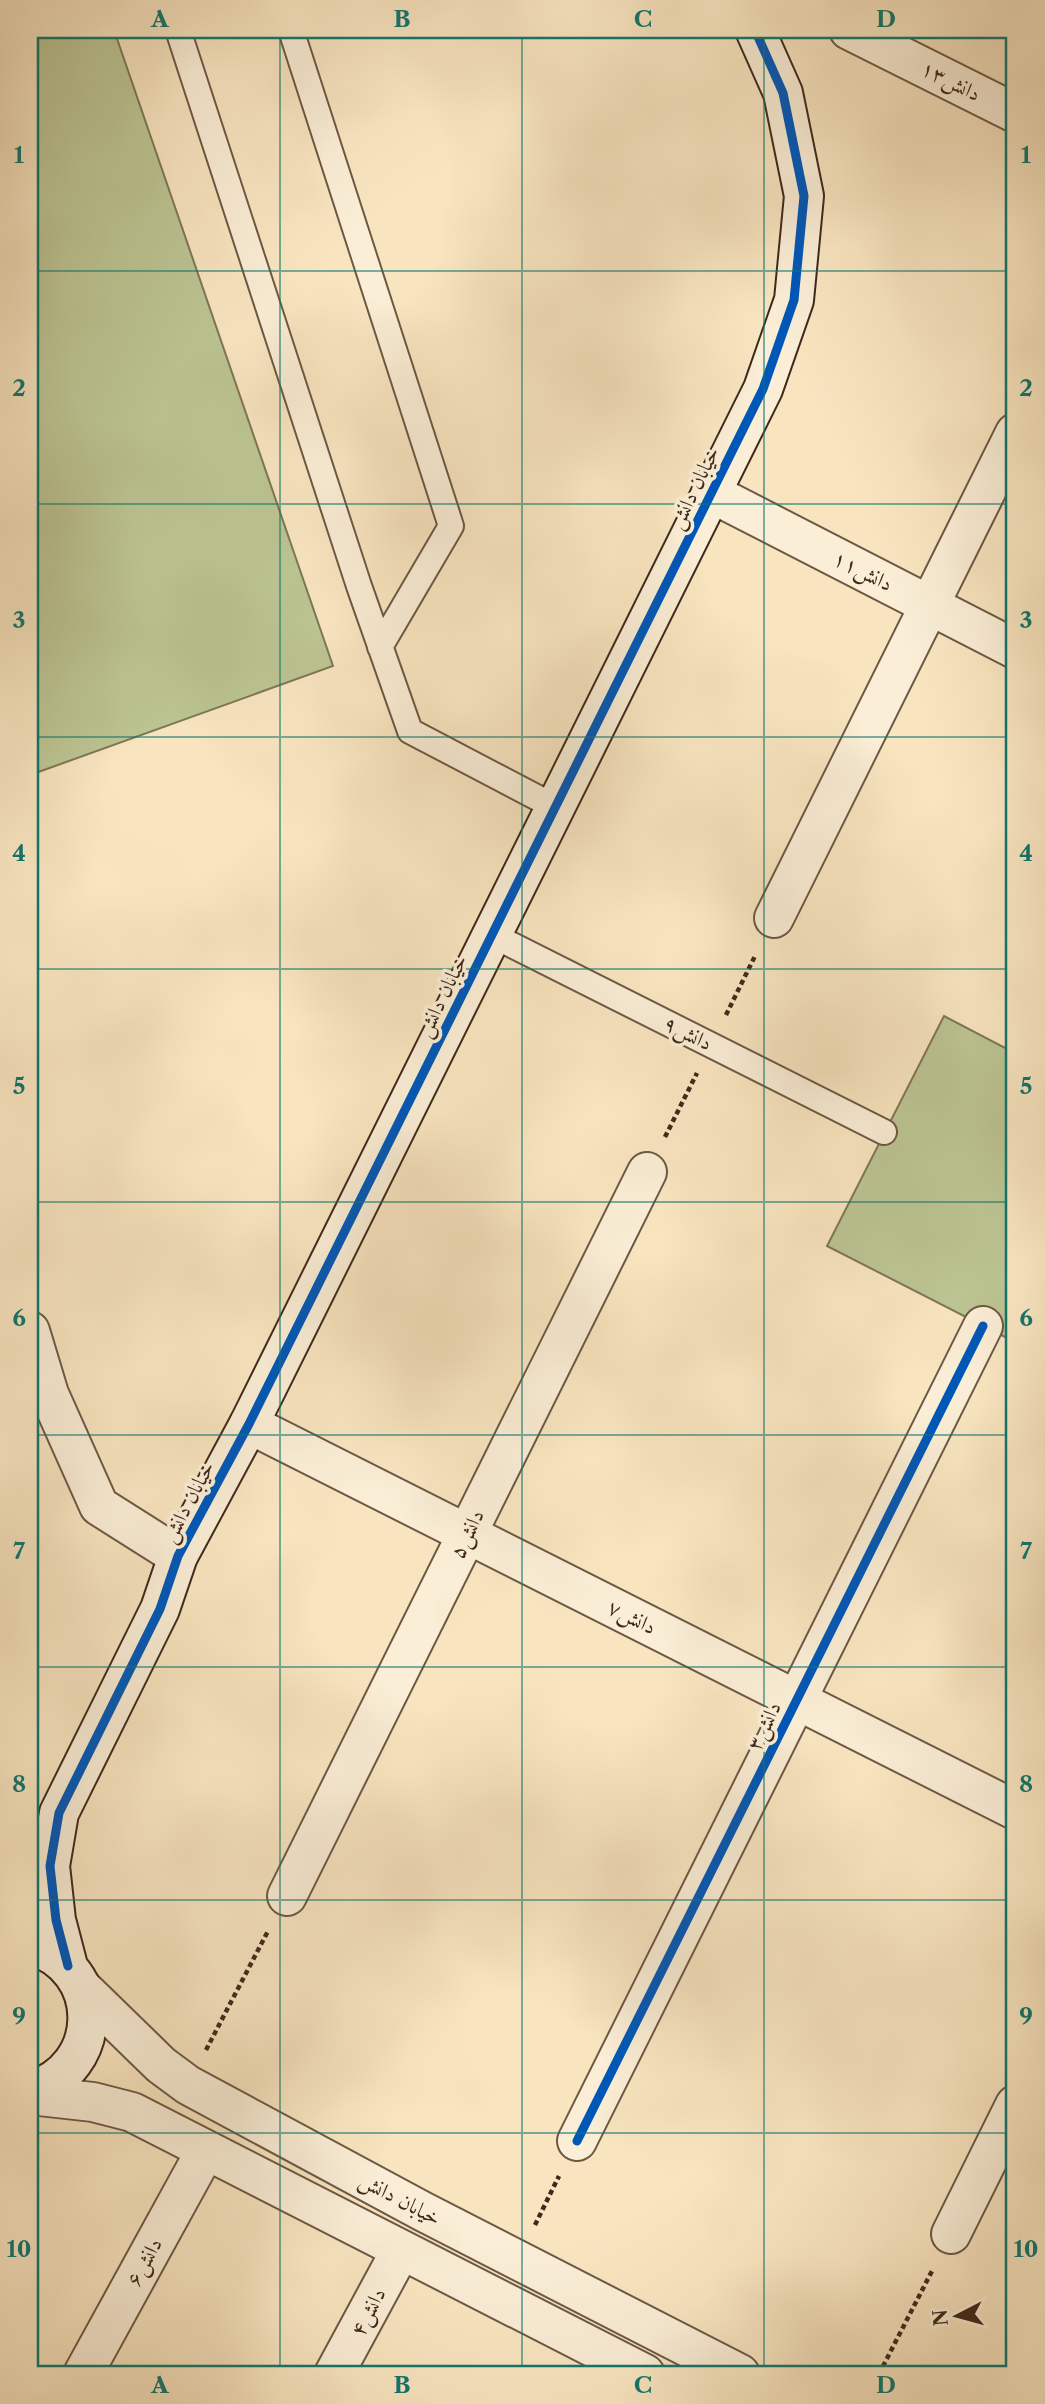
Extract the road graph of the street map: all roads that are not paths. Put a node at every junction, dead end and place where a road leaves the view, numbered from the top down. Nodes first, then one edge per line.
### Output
1 (178, 30) edge
2 (291, 30) edge
3 (755, 30) edge
4 (849, 30) edge
5 (1015, 113) edge
6 (1015, 433) edge
7 (711, 493) junction
8 (930, 606) junction
9 (380, 646) junction
10 (1015, 649) edge
11 (555, 807) junction
12 (774, 918) road end
13 (492, 935) junction
14 (884, 1132) dead end
15 (647, 1172) road end
16 (983, 1326) dead end
17 (30, 1331) edge
18 (39, 1397) edge
19 (249, 1424) junction
20 (467, 1534) junction
21 (178, 1556) junction
22 (796, 1700) junction
23 (1015, 1810) edge
24 (30, 1824) edge
25 (287, 1896) road end
26 (30, 1945) edge
27 (75, 1978) junction
28 (30, 2093) edge
29 (1015, 2105) edge
30 (577, 2141) road end
31 (206, 2150) junction
32 (951, 2234) road end
33 (401, 2250) junction
34 (83, 2374) edge
35 (334, 2374) edge
36 (645, 2374) edge
37 (740, 2374) edge

1 - 9 lane
2 - 9 lane
3 - 7 street, خیابان دانش
4 - 5 street, دانش۱۳
6 - 8 street
7 - 8 street, دانش۱۱
7 - 11 street, خیابان دانش
8 - 10 street, دانش۱۱
8 - 12 street
9 - 11 lane
11 - 13 street, خیابان دانش
13 - 14 lane, دانش۹
13 - 19 street, خیابان دانش
15 - 20 street, دانش۵
16 - 22 street, دانش۳
17 - 18 street
18 - 21 street
19 - 20 street, دانش۷
19 - 21 street, خیابان دانش
20 - 22 street, دانش۷
20 - 25 street, دانش۵
21 - 24 street, خیابان دانش
21 - 27 street, خیابان دانش
22 - 23 street, دانش۷
22 - 30 street, دانش۳
26 - 27 street
27 - 28 street
27 - 37 street, خیابان دانش
28 - 31 street
29 - 32 street
31 - 33 street
31 - 34 street, دانش۶
33 - 35 street, دانش۴
33 - 36 street

